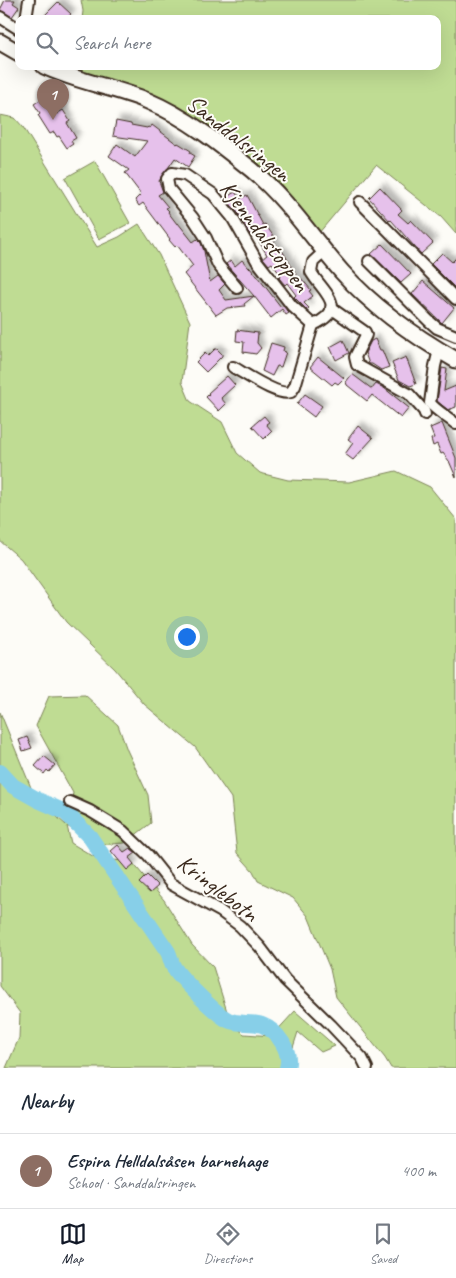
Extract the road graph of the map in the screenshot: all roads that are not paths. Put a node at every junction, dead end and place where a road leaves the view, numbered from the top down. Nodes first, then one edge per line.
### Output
1 (30, 0) edge
2 (27, 15) edge
3 (0, 17) edge
4 (15, 26) edge
5 (0, 42) edge
6 (15, 51) edge
7 (56, 70) edge
8 (360, 202) dead end
9 (325, 251) junction
10 (369, 261) dead end
11 (237, 288) dead end
12 (456, 299) edge
13 (331, 308) junction
14 (313, 325) junction
15 (456, 336) edge
16 (439, 350) junction
17 (456, 360) edge
18 (233, 367) dead end
19 (425, 414) dead end
20 (456, 424) edge
21 (70, 802) dead end
22 (367, 1068) edge

1 - 2 street
3 - 4 street
5 - 6 main road
7 - 9 main road, Sanddalsringen
8 - 12 street
9 - 13 street, Kjenndalstoppen
9 - 16 main road, Sanddalsringen
10 - 15 street
11 - 14 street, Kjenndalstoppen
13 - 14 street, Kjenndalstoppen
13 - 19 street, Kjenndalstoppen
14 - 18 street, Kjenndalstoppen
16 - 17 main road, Sanddalsringen
16 - 20 street
21 - 22 street, Kringlebotn

